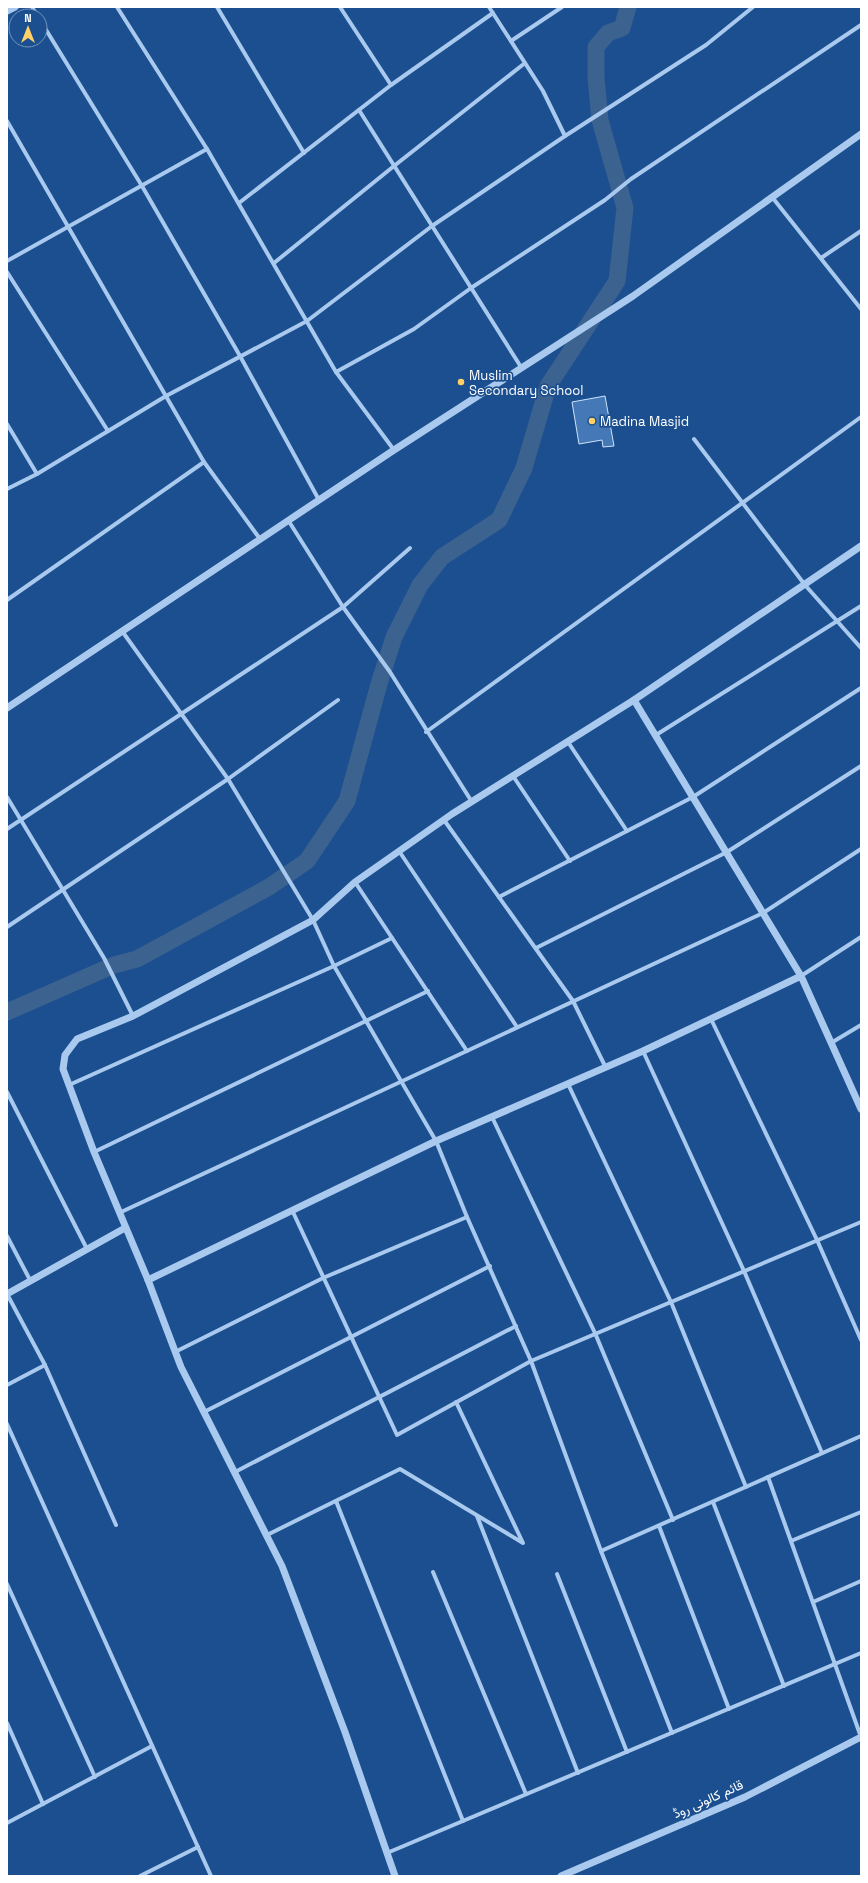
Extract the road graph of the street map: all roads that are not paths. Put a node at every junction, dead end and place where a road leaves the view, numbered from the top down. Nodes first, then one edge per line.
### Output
1 (15, 7) edge
2 (116, 7) edge
3 (217, 7) edge
4 (340, 7) edge
5 (489, 7) edge
6 (562, 7) edge
7 (753, 7) edge
8 (7, 11) edge
9 (493, 13) junction
10 (861, 26) edge
11 (48, 33) edge
12 (511, 41) junction
13 (525, 63) junction
14 (392, 85) junction
15 (359, 110) junction
16 (7, 121) edge
17 (861, 134) edge
18 (566, 136) junction
19 (208, 149) junction
20 (304, 153) junction
21 (394, 166) junction
22 (142, 186) junction
23 (772, 196) junction
24 (239, 203) junction
25 (432, 226) junction
26 (68, 227) junction
27 (861, 231) edge
28 (821, 258) junction
29 (7, 260) edge
30 (274, 263) junction
31 (7, 272) edge
32 (471, 288) junction
33 (861, 309) edge
34 (307, 321) junction
35 (240, 356) junction
36 (521, 367) junction
37 (336, 372) junction
38 (166, 396) junction
39 (861, 417) edge
40 (7, 424) edge
41 (108, 431) junction
42 (694, 439) dead end
43 (394, 450) junction
44 (204, 462) junction
45 (37, 474) junction
46 (7, 489) edge
47 (319, 500) junction
48 (743, 503) junction
49 (288, 520) junction
50 (260, 539) junction
51 (861, 546) edge
52 (410, 548) dead end
53 (805, 585) junction
54 (7, 600) edge
55 (861, 606) edge
56 (343, 607) junction
57 (838, 622) junction
58 (122, 631) junction
59 (861, 648) edge
60 (861, 688) edge
61 (338, 700) dead end
62 (634, 700) junction
63 (7, 708) edge
64 (181, 714) junction
65 (426, 732) junction
66 (656, 736) junction
67 (568, 742) junction
68 (861, 766) edge
69 (512, 776) junction
70 (228, 779) junction
71 (7, 797) edge
72 (693, 797) junction
73 (472, 802) junction
74 (20, 820) junction
75 (444, 820) junction
76 (7, 829) edge
77 (627, 831) junction
78 (861, 850) edge
79 (399, 851) junction
80 (726, 852) junction
81 (570, 861) junction
82 (355, 882) junction
83 (62, 891) junction
84 (499, 897) junction
85 (763, 913) junction
86 (313, 920) junction
87 (7, 927) edge
88 (861, 937) edge
89 (392, 938) junction
90 (536, 948) junction
91 (334, 966) junction
92 (801, 976) junction
93 (428, 992) junction
94 (573, 1001) junction
95 (133, 1016) junction
96 (711, 1019) junction
97 (365, 1021) junction
98 (861, 1025) edge
99 (517, 1028) junction
100 (831, 1043) junction
101 (468, 1051) junction
102 (643, 1051) junction
103 (606, 1068) junction
104 (401, 1082) junction
105 (568, 1084) junction
106 (69, 1085) junction
107 (7, 1092) edge
108 (861, 1107) edge
109 (492, 1117) junction
110 (436, 1141) junction
111 (94, 1152) junction
112 (292, 1210) junction
113 (119, 1213) junction
114 (467, 1217) junction
115 (861, 1222) edge
116 (126, 1228) junction
117 (7, 1236) edge
118 (817, 1240) junction
119 (87, 1249) junction
120 (490, 1266) junction
121 (744, 1271) junction
122 (323, 1278) junction
123 (30, 1280) junction
124 (148, 1280) junction
125 (7, 1294) edge
126 (671, 1302) junction
127 (516, 1326) junction
128 (595, 1334) junction
129 (351, 1337) junction
130 (861, 1340) edge
131 (175, 1352) junction
132 (531, 1360) junction
133 (45, 1365) junction
134 (7, 1385) edge
135 (379, 1397) junction
136 (456, 1402) junction
137 (204, 1412) junction
138 (7, 1424) edge
139 (861, 1436) edge
140 (822, 1453) junction
141 (235, 1472) junction
142 (768, 1477) junction
143 (746, 1487) junction
144 (336, 1501) junction
145 (713, 1502) junction
146 (861, 1512) edge
147 (477, 1516) junction
148 (673, 1520) junction
149 (116, 1525) dead end
150 (659, 1526) junction
151 (267, 1535) junction
152 (792, 1541) junction
153 (601, 1551) junction
154 (433, 1572) dead end
155 (557, 1574) dead end
156 (861, 1581) edge
157 (7, 1584) edge
158 (813, 1602) junction
159 (861, 1654) edge
160 (835, 1664) junction
161 (784, 1686) junction
162 (729, 1709) junction
163 (7, 1723) edge
164 (672, 1733) junction
165 (861, 1737) edge
166 (152, 1746) junction
167 (627, 1752) junction
168 (578, 1773) junction
169 (95, 1777) junction
170 (526, 1794) junction
171 (43, 1804) junction
172 (463, 1821) junction
173 (7, 1823) edge
174 (198, 1846) junction
175 (387, 1853) junction
176 (140, 1876) edge
177 (211, 1876) edge
178 (395, 1876) edge
179 (561, 1876) edge

1 - 8 street
2 - 19 street
3 - 20 street
4 - 14 street
5 - 9 street
6 - 12 street
7 - 18 street
9 - 12 street
9 - 14 street
10 - 32 street
11 - 22 street
12 - 13 street
13 - 18 street
13 - 21 street
14 - 15 street
15 - 20 street
15 - 21 street
16 - 26 street
17 - 23 street
18 - 25 street
19 - 22 street
19 - 24 street
20 - 24 street
21 - 25 street
21 - 30 street
22 - 26 street
22 - 35 street
23 - 28 street
23 - 36 street
24 - 30 street
25 - 32 street
25 - 34 street
26 - 29 street
26 - 38 street
27 - 28 street
28 - 33 street
30 - 34 street
31 - 41 street
32 - 36 street
32 - 37 street
34 - 35 street
34 - 37 street
35 - 38 street
35 - 47 street
36 - 43 street
37 - 43 street
38 - 41 street
38 - 44 street
39 - 48 street
40 - 45 street
41 - 45 street
42 - 48 street
43 - 47 street
44 - 50 street
44 - 54 street
45 - 46 street
47 - 49 street
48 - 53 street
48 - 65 street
49 - 50 street
49 - 56 street
50 - 58 street
51 - 53 street
52 - 56 street
53 - 57 street
53 - 62 street
55 - 57 street
56 - 64 street
56 - 65 street
57 - 59 street
57 - 66 street
58 - 63 street
58 - 64 street
60 - 72 street
61 - 70 street
62 - 66 street
62 - 67 street
64 - 70 street
64 - 74 street
65 - 73 street
66 - 72 street
67 - 69 street
67 - 77 street
68 - 80 street
69 - 73 street
69 - 81 street
70 - 83 street
70 - 86 street
71 - 74 street
72 - 77 street
72 - 80 street
73 - 75 street
74 - 76 street
74 - 83 street
75 - 79 street
75 - 84 street
77 - 81 street
78 - 85 street
79 - 82 street
79 - 99 street
80 - 85 street
80 - 90 street
81 - 84 street
82 - 86 street
82 - 89 street
83 - 87 street
83 - 95 street
84 - 90 street
85 - 92 street
85 - 94 street
86 - 91 street
86 - 95 street
88 - 92 street
89 - 91 street
89 - 93 street
90 - 94 street
91 - 97 street
91 - 106 street
92 - 96 street
92 - 100 street
93 - 97 street
93 - 101 street
94 - 99 street
94 - 103 street
95 - 106 street
96 - 102 street
96 - 118 street
97 - 104 street
97 - 111 street
98 - 100 street
99 - 101 street
100 - 108 street
101 - 104 street
102 - 103 street
102 - 121 street
103 - 105 street
104 - 110 street
104 - 113 street
105 - 109 street
105 - 126 street
106 - 111 street
107 - 119 street
109 - 110 street
109 - 128 street
110 - 112 street
110 - 114 street
111 - 113 street
112 - 122 street
112 - 124 street
113 - 116 street
114 - 120 street
114 - 122 street
115 - 118 street
116 - 119 street
116 - 124 street
117 - 123 street
118 - 121 street
118 - 130 street
119 - 123 street
120 - 127 street
120 - 129 street
121 - 126 street
121 - 140 street
122 - 129 street
122 - 131 street
123 - 125 street
124 - 131 street
125 - 133 street
126 - 128 street
126 - 143 street
127 - 132 street
127 - 135 street
128 - 132 street
128 - 148 street
129 - 135 street
129 - 137 street
131 - 137 street
132 - 136 street
132 - 153 street
133 - 134 street
133 - 149 street
135 - 136 street
135 - 141 street
136 - 147 street
137 - 141 street
138 - 166 street
139 - 140 street
140 - 142 street
141 - 151 street
142 - 143 street
142 - 152 street
143 - 145 street
144 - 147 street
144 - 151 street
144 - 172 street
145 - 148 street
145 - 161 street
146 - 152 street
147 - 168 street
148 - 150 street
150 - 153 street
150 - 162 street
151 - 175 street
152 - 158 street
153 - 164 street
154 - 170 street
155 - 167 street
156 - 158 street
157 - 169 street
158 - 160 street
159 - 160 street
160 - 161 street
160 - 165 street
161 - 162 street
162 - 164 street
163 - 171 street
164 - 167 street
165 - 179 street, قائم کالونی روڈ
166 - 169 street
166 - 174 street
167 - 168 street
168 - 170 street
169 - 171 street
170 - 172 street
171 - 173 street
172 - 175 street
174 - 176 street
174 - 177 street
175 - 178 street

